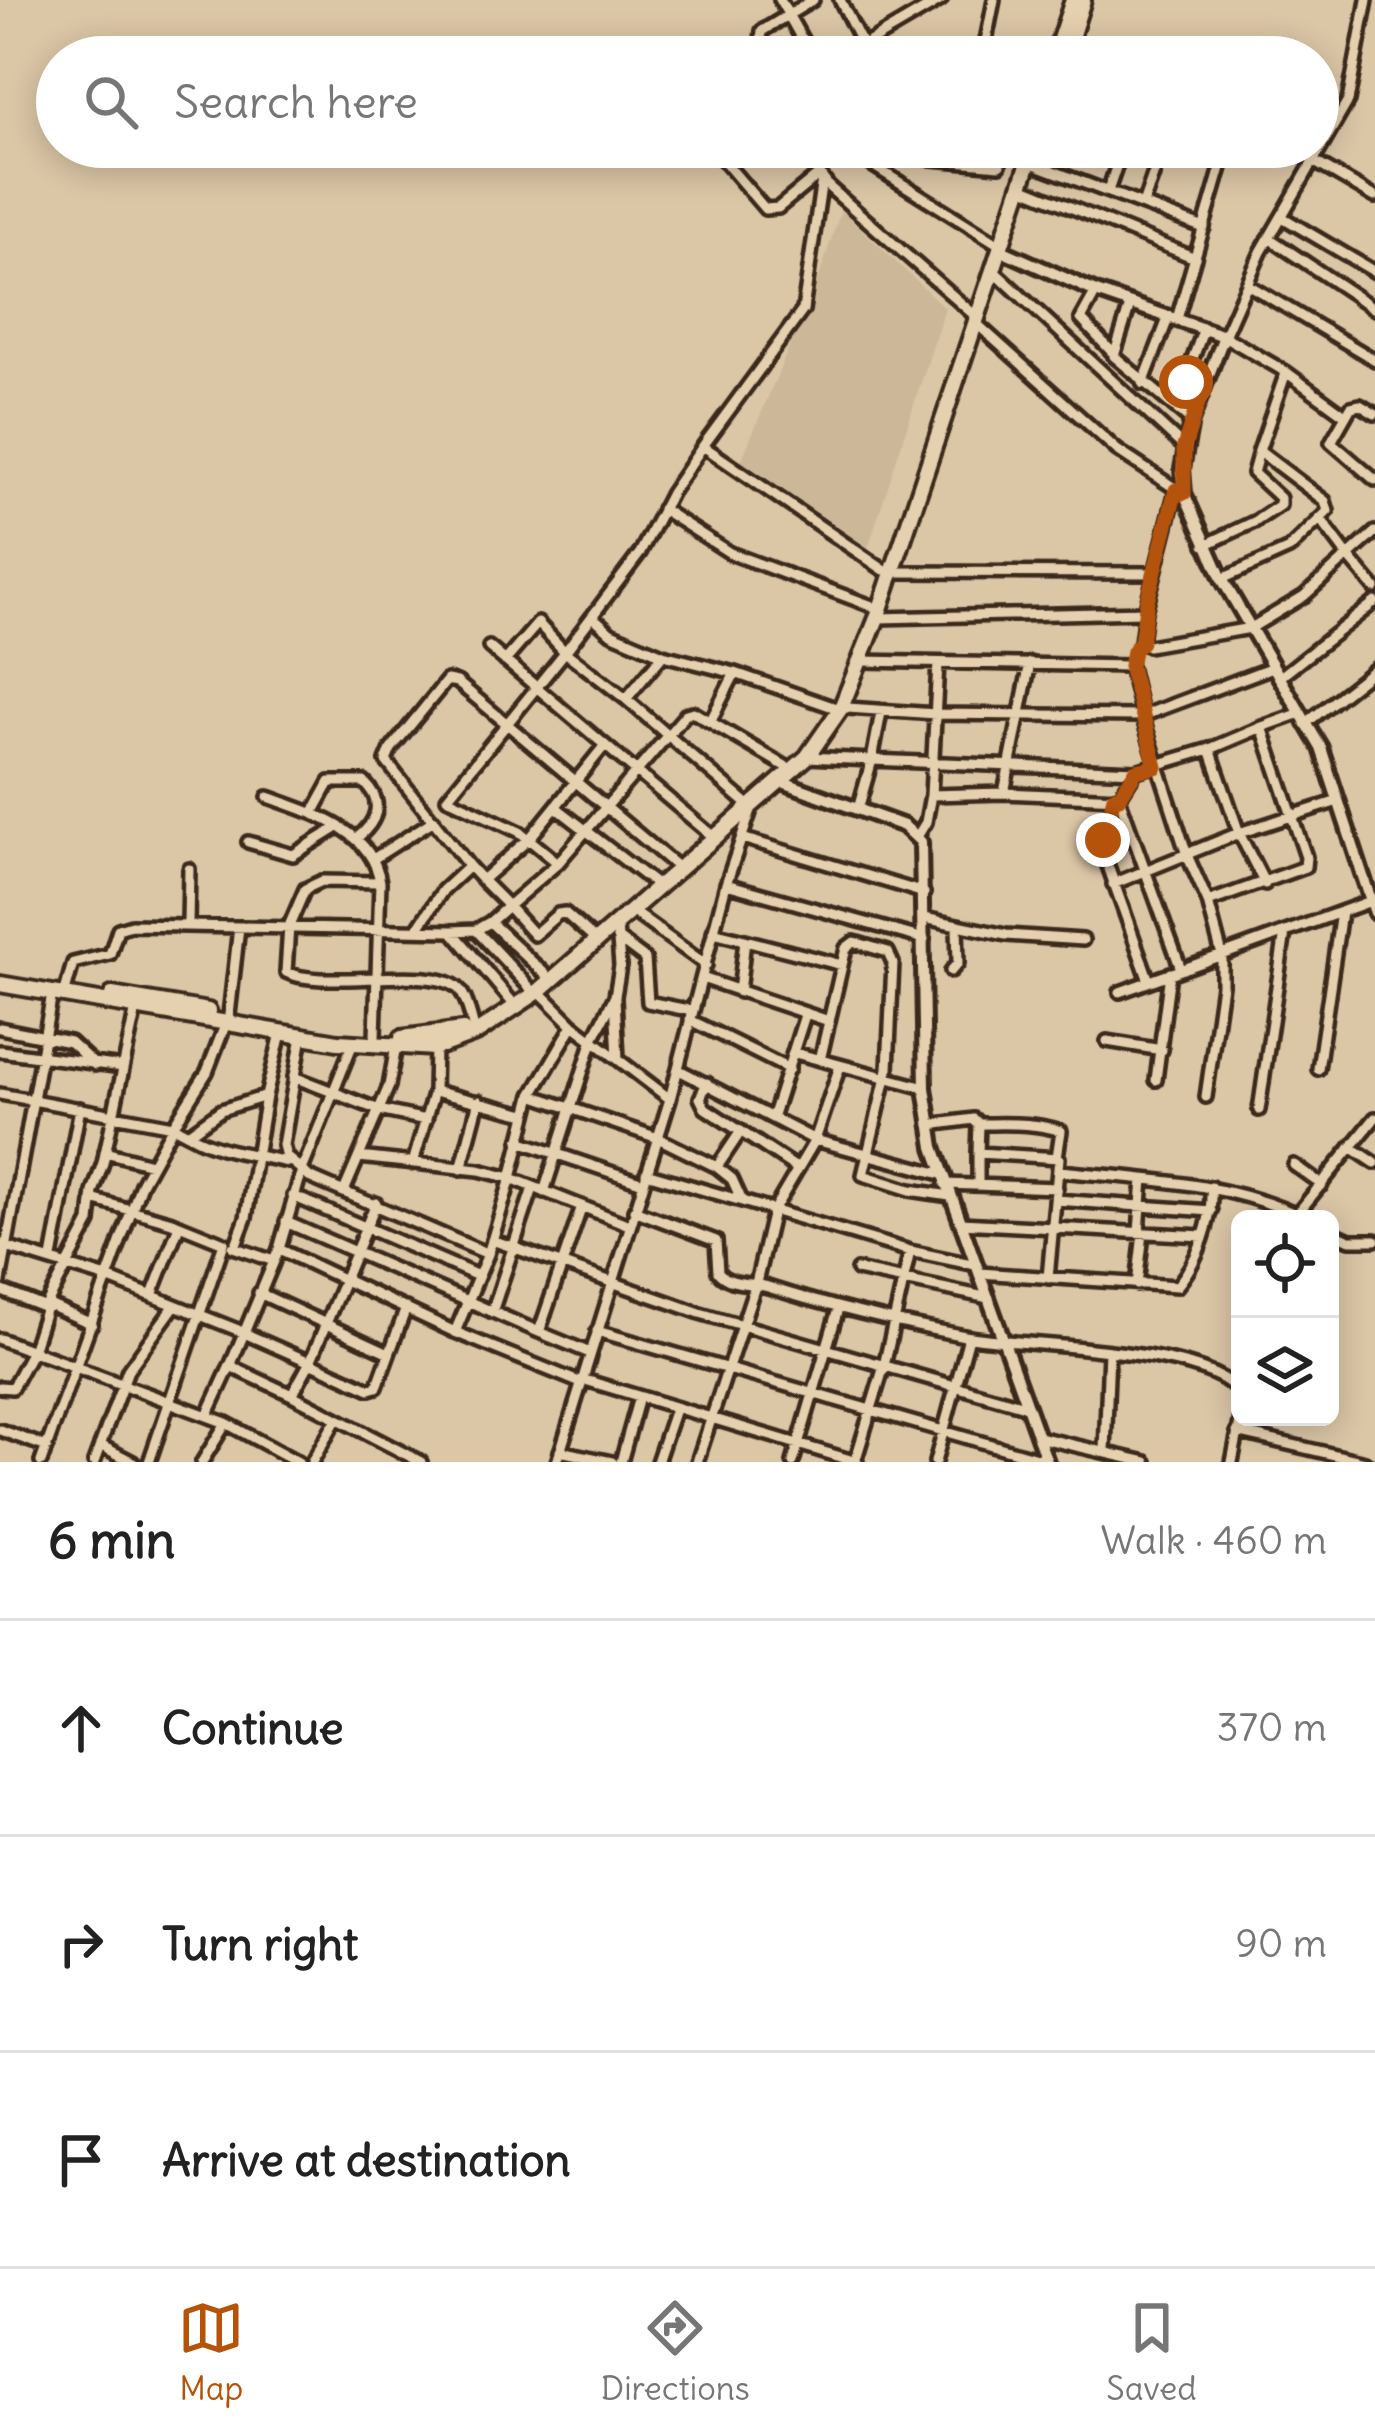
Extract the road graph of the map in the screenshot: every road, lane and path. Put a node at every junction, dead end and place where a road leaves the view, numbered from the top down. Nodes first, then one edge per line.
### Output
1 (780, 0) edge
2 (813, 0) edge
3 (841, 0) edge
4 (941, 0) edge
5 (994, 0) edge
6 (1073, 0) edge
7 (1083, 0) edge
8 (1367, 0) edge
9 (788, 15) junction
10 (762, 36) edge
11 (800, 36) edge
12 (858, 36) edge
13 (880, 36) edge
14 (987, 36) edge
15 (1061, 36) edge
16 (1072, 36) edge
17 (1339, 110) edge
18 (730, 168) edge
19 (814, 168) edge
20 (886, 168) edge
21 (1024, 168) edge
22 (1026, 168) edge
23 (1062, 168) edge
24 (1116, 168) edge
25 (1156, 168) edge
26 (1221, 168) edge
27 (1311, 168) edge
28 (1325, 168) edge
29 (820, 177) junction
30 (1021, 187) junction
31 (1108, 191) junction
32 (1375, 197) edge
33 (1143, 204) junction
34 (1282, 217) junction
35 (1204, 228) junction
36 (1269, 238) junction
37 (997, 246) junction
38 (1195, 258) junction
39 (993, 270) junction
40 (1375, 272) edge
41 (1247, 284) junction
42 (1096, 292) junction
43 (1130, 305) junction
44 (1375, 309) edge
45 (973, 317) junction
46 (1173, 318) junction
47 (1204, 328) junction
48 (1224, 336) junction
49 (1112, 352) junction
50 (1375, 360) edge
51 (1286, 372) junction
52 (1143, 384) junction
53 (1201, 394) junction
54 (1375, 414) edge
55 (1345, 415) junction
56 (1191, 421) junction
57 (703, 446) junction
58 (1184, 447) junction
59 (1259, 451) junction
60 (1375, 480) edge
61 (1180, 491) junction
62 (662, 509) junction
63 (1321, 520) junction
64 (1375, 532) edge
65 (1205, 545) junction
66 (1348, 556) junction
67 (888, 571) junction
68 (1155, 573) junction
69 (1222, 579) junction
70 (1375, 588) edge
71 (1375, 602) edge
72 (875, 612) junction
73 (1145, 613) junction
74 (593, 617) junction
75 (1251, 628) junction
76 (489, 647) dead end
77 (566, 652) junction
78 (1134, 653) junction
79 (662, 655) junction
80 (505, 661) junction
81 (861, 661) junction
82 (938, 663) junction
83 (1030, 664) junction
84 (1375, 669) edge
85 (1276, 672) junction
86 (735, 673) junction
87 (536, 686) junction
88 (626, 699) junction
89 (837, 708) junction
90 (881, 712) junction
91 (936, 714) junction
92 (1019, 715) junction
93 (1142, 716) junction
94 (1302, 719) junction
95 (710, 722) junction
96 (504, 725) junction
97 (1262, 727) junction
98 (668, 734) junction
99 (605, 745) junction
100 (1210, 749) junction
101 (807, 758) junction
102 (872, 760) junction
103 (932, 763) junction
104 (1010, 764) junction
105 (1156, 767) junction
106 (636, 770) junction
107 (1136, 771) junction
108 (783, 773) junction
109 (575, 784) junction
110 (1004, 793) junction
111 (931, 795) junction
112 (268, 796) dead end
113 (447, 798) junction
114 (1117, 798) junction
115 (1338, 801) junction
116 (749, 804) junction
117 (557, 808) junction
118 (604, 808) junction
119 (858, 809) junction
120 (313, 813) junction
121 (1292, 815) junction
122 (432, 817) junction
123 (338, 827) junction
124 (587, 830) junction
125 (1239, 833) junction
126 (710, 834) junction
127 (917, 836) junction
128 (357, 838) junction
129 (530, 838) junction
130 (742, 838) junction
131 (248, 842) dead end
132 (1187, 855) junction
133 (373, 859) junction
134 (558, 863) junction
135 (675, 865) junction
136 (469, 866) junction
137 (189, 869) dead end
138 (1145, 871) junction
139 (482, 880) junction
140 (380, 882) junction
141 (654, 883) junction
142 (726, 884) junction
143 (1113, 884) junction
144 (1265, 884) junction
145 (924, 893) junction
146 (1208, 902) junction
147 (508, 906) junction
148 (1373, 907) edge
149 (633, 912) junction
150 (1341, 912) junction
151 (924, 918) junction
152 (490, 922) junction
153 (188, 924) junction
154 (289, 926) junction
155 (957, 926) junction
156 (239, 927) junction
157 (379, 928) junction
158 (417, 929) junction
159 (476, 930) junction
160 (452, 931) junction
161 (617, 932) junction
162 (713, 932) junction
163 (1285, 932) junction
164 (534, 935) junction
165 (591, 936) junction
166 (924, 939) junction
167 (746, 940) junction
168 (1083, 940) dead end
169 (520, 948) junction
170 (1222, 955) junction
171 (706, 964) junction
172 (842, 965) junction
173 (952, 971) dead end
174 (1176, 971) junction
175 (546, 976) junction
176 (378, 977) junction
177 (702, 978) junction
178 (0, 980) edge
179 (1149, 981) junction
180 (535, 990) junction
181 (59, 991) junction
182 (739, 992) junction
183 (1120, 992) dead end
184 (615, 996) junction
185 (512, 1002) junction
186 (136, 1009) junction
187 (805, 1015) junction
188 (692, 1016) junction
189 (228, 1019) junction
190 (829, 1021) junction
191 (473, 1025) junction
192 (573, 1025) junction
193 (0, 1028) edge
194 (281, 1033) junction
195 (45, 1035) junction
196 (302, 1036) junction
197 (375, 1037) junction
198 (593, 1040) junction
199 (1107, 1041) dead end
200 (353, 1043) junction
201 (396, 1046) junction
202 (435, 1048) junction
203 (1162, 1050) junction
204 (0, 1051) edge
205 (794, 1053) junction
206 (41, 1058) junction
207 (618, 1058) junction
208 (820, 1060) junction
209 (94, 1065) junction
210 (840, 1066) junction
211 (123, 1067) junction
212 (789, 1069) junction
213 (1318, 1069) dead end
214 (679, 1070) junction
215 (294, 1077) junction
216 (887, 1078) junction
217 (1156, 1081) dead end
218 (707, 1083) junction
219 (925, 1088) junction
220 (334, 1089) junction
221 (434, 1091) junction
222 (0, 1094) edge
223 (532, 1095) junction
224 (266, 1096) junction
225 (1206, 1097) dead end
226 (670, 1099) junction
227 (33, 1101) junction
228 (479, 1101) junction
229 (80, 1108) junction
230 (573, 1109) junction
231 (379, 1110) junction
232 (1259, 1110) dead end
233 (111, 1112) junction
234 (526, 1114) junction
235 (772, 1118) junction
236 (1375, 1118) edge
237 (425, 1120) junction
238 (979, 1124) junction
239 (930, 1125) junction
240 (173, 1126) junction
241 (741, 1131) junction
242 (188, 1134) junction
243 (658, 1138) junction
244 (815, 1140) junction
245 (519, 1142) junction
246 (1352, 1147) junction
247 (105, 1152) junction
248 (558, 1152) junction
249 (978, 1154) junction
250 (866, 1155) junction
251 (255, 1156) junction
252 (359, 1156) junction
253 (1057, 1157) junction
254 (1375, 1162) edge
255 (413, 1163) junction
256 (152, 1164) junction
257 (1294, 1165) dead end
258 (298, 1167) junction
259 (717, 1168) junction
260 (461, 1169) junction
261 (798, 1169) junction
262 (1058, 1171) junction
263 (511, 1178) junction
264 (645, 1178) junction
265 (1143, 1179) junction
266 (945, 1184) junction
267 (978, 1184) junction
268 (1322, 1185) junction
269 (1211, 1187) junction
270 (532, 1188) junction
271 (345, 1190) junction
272 (544, 1192) junction
273 (1056, 1194) junction
274 (293, 1196) junction
275 (92, 1198) junction
276 (742, 1201) junction
277 (376, 1203) junction
278 (1142, 1204) junction
279 (582, 1206) junction
280 (131, 1209) junction
281 (634, 1210) junction
282 (1211, 1210) junction
283 (1286, 1210) edge
284 (1306, 1210) edge
285 (773, 1211) junction
286 (286, 1222) junction
287 (961, 1223) junction
288 (628, 1225) junction
289 (179, 1226) junction
290 (367, 1226) junction
291 (1054, 1226) junction
292 (1141, 1232) junction
293 (1339, 1235) edge
294 (1203, 1236) junction
295 (492, 1240) junction
296 (1375, 1240) edge
297 (229, 1245) junction
298 (4, 1246) edge
299 (513, 1248) junction
300 (279, 1249) junction
301 (910, 1251) junction
302 (357, 1252) junction
303 (488, 1254) junction
304 (52, 1258) junction
305 (274, 1261) junction
306 (563, 1262) junction
307 (66, 1264) junction
308 (978, 1269) junction
309 (857, 1270) dead end
310 (478, 1276) junction
311 (107, 1278) junction
312 (1048, 1278) junction
313 (345, 1280) junction
314 (905, 1280) junction
315 (612, 1283) junction
316 (756, 1283) junction
317 (1137, 1285) junction
318 (0, 1286) edge
319 (259, 1294) junction
320 (152, 1295) junction
321 (989, 1298) junction
322 (467, 1301) junction
323 (176, 1305) junction
324 (46, 1306) junction
325 (406, 1308) junction
326 (838, 1309) junction
327 (492, 1312) junction
328 (198, 1314) junction
329 (895, 1320) junction
330 (743, 1323) junction
331 (92, 1324) junction
332 (328, 1324) junction
333 (597, 1331) junction
334 (455, 1332) junction
335 (539, 1332) junction
336 (244, 1333) junction
337 (969, 1337) junction
338 (0, 1339) edge
339 (1006, 1341) junction
340 (826, 1349) junction
341 (32, 1351) junction
342 (1109, 1351) junction
343 (389, 1353) junction
344 (590, 1353) junction
345 (310, 1362) junction
346 (230, 1366) junction
347 (884, 1366) junction
348 (76, 1367) junction
349 (728, 1372) junction
350 (582, 1381) junction
351 (121, 1384) junction
352 (0, 1387) edge
353 (1231, 1387) edge
354 (958, 1389) junction
355 (813, 1394) junction
356 (292, 1395) junction
357 (639, 1397) junction
358 (170, 1400) junction
359 (1028, 1407) junction
360 (675, 1408) junction
361 (868, 1413) junction
362 (207, 1416) junction
363 (336, 1420) junction
364 (712, 1420) junction
365 (226, 1423) junction
366 (1239, 1426) edge
367 (0, 1430) edge
368 (1238, 1432) junction
369 (943, 1434) junction
370 (1038, 1437) junction
371 (100, 1445) junction
372 (798, 1445) junction
373 (47, 1447) junction
374 (1106, 1451) junction
375 (558, 1457) edge
376 (1322, 1457) edge
377 (41, 1462) edge
378 (94, 1462) edge
379 (133, 1462) edge
380 (150, 1462) edge
381 (202, 1462) edge
382 (298, 1462) edge
383 (312, 1462) edge
384 (421, 1462) edge
385 (616, 1462) edge
386 (657, 1462) edge
387 (697, 1462) edge
388 (793, 1462) edge
389 (856, 1462) edge
390 (935, 1462) edge
391 (1047, 1462) edge
392 (1146, 1462) edge
393 (1232, 1462) edge
394 (1365, 1462) edge

1 - 9 street
2 - 9 street
3 - 12 street
4 - 13 street
5 - 14 street
6 - 15 highway
7 - 16 highway
8 - 17 street
9 - 10 street
9 - 11 street
18 - 29 street
19 - 29 street
20 - 37 street
21 - 37 highway
22 - 30 highway
23 - 31 street
24 - 31 street
25 - 33 street
26 - 35 street
27 - 34 street
28 - 32 street
29 - 45 street
29 - 57 street
30 - 37 highway
30 - 38 street
31 - 33 street
33 - 35 street
34 - 36 street
34 - 40 street
35 - 38 street
36 - 41 street
36 - 44 street
37 - 39 highway
37 - 42 street
37 - 45 highway
38 - 46 street
39 - 45 highway
39 - 58 street
41 - 48 street
41 - 50 street
42 - 43 street
42 - 49 street
43 - 46 street
43 - 49 street
45 - 61 street
45 - 67 highway
46 - 47 street
46 - 52 street
47 - 48 street
47 - 53 street
48 - 51 street
48 - 53 street
49 - 52 street
51 - 55 street
51 - 59 street
52 - 56 street
53 - 56 street
54 - 55 street
55 - 60 street
56 - 58 street
57 - 62 street
57 - 67 street
58 - 61 street
59 - 63 street
59 - 65 street
61 - 65 street
61 - 68 street
62 - 72 street
62 - 74 street
63 - 66 street
63 - 69 street
64 - 66 street
65 - 69 street
66 - 70 street
66 - 75 street
67 - 68 street
67 - 72 highway
68 - 73 street
69 - 75 street
71 - 85 street
72 - 73 street
72 - 81 highway
72 - 89 highway
73 - 78 street
74 - 77 street
74 - 79 street
75 - 78 street
75 - 85 street
76 - 80 street
77 - 80 street
77 - 87 street
77 - 88 street
78 - 83 street
78 - 93 street
79 - 86 street
79 - 88 street
80 - 87 street
81 - 82 street
81 - 89 highway
82 - 83 street
82 - 91 street
83 - 92 street
84 - 94 street
85 - 93 street
85 - 94 street
86 - 89 street
86 - 95 street
87 - 96 street
87 - 99 street
88 - 98 street
89 - 90 street
89 - 101 highway
89 - 108 highway
90 - 91 street
90 - 102 street
91 - 92 street
91 - 103 street
92 - 93 street
92 - 104 street
93 - 105 street
94 - 97 street
94 - 115 street
95 - 98 street
95 - 108 street
96 - 109 street
96 - 113 street
96 - 122 street
97 - 100 street
97 - 121 street
98 - 106 street
98 - 116 street
99 - 106 street
99 - 109 street
100 - 105 street
100 - 125 street
101 - 102 street
101 - 108 highway
102 - 103 street
102 - 119 street
103 - 104 street
103 - 111 street
104 - 107 street
104 - 110 street
105 - 107 street
105 - 132 street
106 - 118 street
106 - 126 street
107 - 114 street
108 - 116 highway
108 - 119 street
109 - 117 street
109 - 118 street
110 - 111 street
110 - 114 street
111 - 127 street
112 - 120 street
113 - 122 street
113 - 129 street
114 - 138 street
114 - 143 street
115 - 121 street
115 - 148 street
116 - 126 highway
116 - 130 street
116 - 149 highway
117 - 124 street
117 - 129 street
118 - 124 street
118 - 135 street
119 - 127 street
120 - 123 street
120 - 128 street
121 - 125 street
121 - 144 street
122 - 133 street
122 - 136 street
123 - 128 street
123 - 131 street
124 - 134 street
124 - 141 street
125 - 132 street
125 - 144 street
126 - 135 highway
127 - 145 street
128 - 133 street
129 - 134 street
129 - 139 street
130 - 142 street
130 - 145 street
132 - 138 street
132 - 146 street
133 - 140 street
134 - 147 street
135 - 141 highway
136 - 139 street
136 - 158 street
137 - 153 street
138 - 143 street
138 - 174 street
139 - 147 street
140 - 154 street
140 - 157 street
141 - 165 highway
142 - 162 street
142 - 166 street
143 - 179 street
144 - 146 street
145 - 151 street
146 - 170 street
147 - 152 street
147 - 164 street
148 - 150 street
149 - 161 highway
149 - 171 street
150 - 163 street
150 - 213 street
151 - 155 street
151 - 166 street
152 - 159 street
152 - 169 street
153 - 156 street
153 - 181 street
154 - 156 street
154 - 157 street
154 - 176 street
155 - 168 street
155 - 173 street
156 - 189 street
157 - 158 street
157 - 176 street
158 - 160 street
159 - 160 street
159 - 180 street
160 - 185 street
161 - 180 highway
161 - 184 street
161 - 188 street
162 - 167 street
162 - 171 street
163 - 170 street
163 - 232 street
164 - 165 street
164 - 169 street
165 - 175 highway
166 - 219 street
167 - 172 street
167 - 182 street
169 - 175 street
170 - 174 street
170 - 225 street
171 - 177 street
172 - 190 street
172 - 216 street
174 - 179 street
174 - 203 street
175 - 180 highway
176 - 191 street
176 - 197 street
177 - 182 street
177 - 188 street
178 - 181 highway
179 - 183 street
180 - 185 highway
180 - 192 street
180 - 202 highway
181 - 186 highway
181 - 189 highway
181 - 195 street
182 - 187 street
184 - 198 street
184 - 207 street
185 - 191 highway
186 - 189 highway
186 - 211 street
187 - 190 street
187 - 205 street
188 - 212 street
188 - 214 street
189 - 194 highway
189 - 197 highway
189 - 240 street
190 - 208 street
191 - 197 highway
192 - 198 street
192 - 223 street
193 - 195 street
194 - 196 highway
194 - 224 street
195 - 206 street
195 - 209 street
196 - 200 highway
196 - 215 street
198 - 207 street
198 - 230 street
199 - 203 street
200 - 201 highway
200 - 220 street
201 - 202 highway
201 - 231 street
202 - 221 street
203 - 217 street
204 - 206 street
205 - 208 street
205 - 212 street
206 - 209 street
206 - 227 street
207 - 226 street
208 - 210 street
209 - 211 street
210 - 216 street
210 - 244 street
211 - 233 street
212 - 235 street
214 - 218 street
214 - 226 street
215 - 220 street
215 - 258 street
216 - 219 street
216 - 250 street
218 - 235 street
218 - 241 street
219 - 239 street
220 - 231 street
220 - 258 street
221 - 228 street
221 - 237 street
222 - 227 street
223 - 230 street
223 - 234 street
224 - 242 street
224 - 251 street
226 - 243 street
227 - 229 street
227 - 298 street
228 - 234 street
228 - 260 street
229 - 233 street
229 - 304 street
230 - 243 street
230 - 248 street
231 - 237 street
231 - 252 street
233 - 240 street
233 - 247 street
234 - 245 street
235 - 244 street
236 - 246 street
237 - 255 street
238 - 239 street
238 - 249 street
238 - 253 street
239 - 266 street
240 - 242 street
240 - 256 street
241 - 259 street
241 - 261 street
242 - 251 street
243 - 259 street
243 - 264 street
244 - 250 street
244 - 261 street
245 - 248 street
245 - 263 street
246 - 254 street
246 - 268 street
247 - 256 street
247 - 275 street
248 - 264 street
248 - 272 street
249 - 253 street
249 - 267 street
250 - 266 street
250 - 266 street
251 - 258 street
251 - 297 street
252 - 255 street
252 - 271 street
253 - 262 street
255 - 260 street
256 - 280 street
257 - 268 street
258 - 271 street
258 - 274 street
259 - 276 street
260 - 263 street
261 - 285 street
262 - 265 street
262 - 273 street
263 - 270 street
263 - 295 street
264 - 276 street
264 - 281 street
265 - 269 street
265 - 278 street
266 - 267 street
266 - 287 street
267 - 273 street
268 - 284 street
269 - 282 street
269 - 283 street
270 - 272 street
270 - 299 street
271 - 277 street
272 - 279 street
273 - 278 street
273 - 291 street
274 - 286 street
274 - 290 street
275 - 280 street
275 - 307 street
276 - 285 street
277 - 290 street
277 - 303 street
278 - 282 street
278 - 292 street
279 - 288 street
279 - 306 street
280 - 289 street
280 - 311 street
281 - 288 street
281 - 316 street
282 - 294 street
285 - 301 street
285 - 316 street
286 - 300 street
286 - 302 street
287 - 291 street
287 - 308 street
288 - 315 street
289 - 297 street
289 - 320 street
290 - 302 street
290 - 310 street
291 - 292 street
291 - 312 street
292 - 294 street
292 - 317 street
293 - 296 street
294 - 317 street
295 - 299 street
295 - 303 street
297 - 305 street
297 - 328 street
298 - 304 street
298 - 318 street
299 - 306 street
299 - 327 street
300 - 305 street
300 - 313 street
301 - 308 street
301 - 314 street
302 - 313 street
302 - 322 street
303 - 310 street
304 - 307 street
305 - 319 street
306 - 315 street
306 - 335 street
307 - 311 street
307 - 324 street
308 - 312 street
308 - 321 street
309 - 314 street
310 - 322 street
311 - 320 street
311 - 331 street
312 - 317 street
313 - 325 street
313 - 332 street
314 - 321 street
314 - 329 street
315 - 330 street
315 - 333 street
316 - 326 street
316 - 330 street
318 - 324 street
319 - 332 street
319 - 336 street
320 - 323 street
321 - 339 street
322 - 327 street
322 - 334 street
323 - 328 street
323 - 351 street
324 - 331 street
324 - 341 street
325 - 334 street
325 - 343 street
326 - 329 street
326 - 340 street
327 - 335 street
328 - 336 street
328 - 358 street
329 - 337 street
329 - 347 street
330 - 340 street
330 - 349 street
331 - 348 street
332 - 343 street
332 - 345 street
333 - 344 street
333 - 349 street
334 - 350 street
335 - 344 street
336 - 345 street
336 - 346 street
337 - 339 street
337 - 354 street
338 - 341 street
339 - 342 street
339 - 359 street
340 - 347 street
340 - 355 street
341 - 348 street
341 - 352 street
342 - 353 street
342 - 374 street
343 - 345 street
344 - 350 street
345 - 356 street
346 - 356 street
346 - 362 street
347 - 354 street
347 - 361 street
348 - 351 street
348 - 373 street
349 - 355 street
349 - 364 street
350 - 357 street
350 - 375 street
351 - 358 street
351 - 371 street
354 - 359 street
354 - 369 street
355 - 361 street
355 - 372 street
356 - 363 street
357 - 360 street
357 - 385 street
358 - 362 street
358 - 380 street
359 - 370 street
360 - 364 street
360 - 386 street
361 - 369 street
361 - 389 street
362 - 365 street
363 - 383 street
363 - 384 street
364 - 372 street
364 - 387 street
365 - 381 street
365 - 382 street
366 - 368 street
367 - 373 street
368 - 376 street
368 - 393 street
369 - 390 street
369 - 391 street
370 - 374 street
370 - 391 street
371 - 378 street
371 - 379 street
372 - 388 street
372 - 389 street
373 - 377 street
374 - 392 street
375 - 385 street
376 - 394 street

